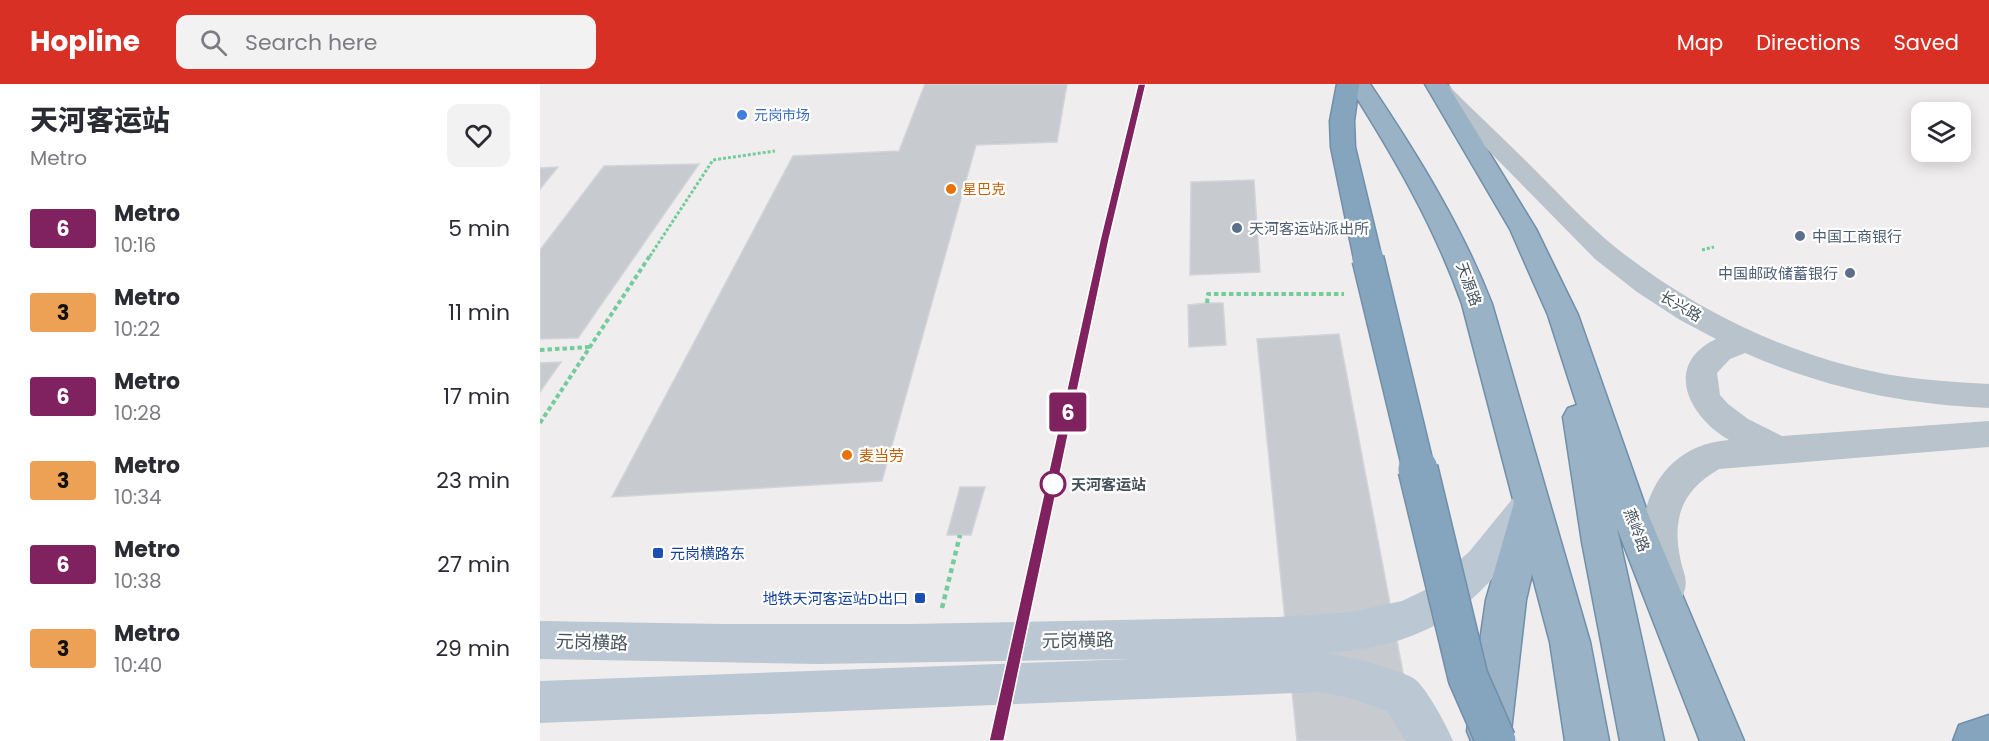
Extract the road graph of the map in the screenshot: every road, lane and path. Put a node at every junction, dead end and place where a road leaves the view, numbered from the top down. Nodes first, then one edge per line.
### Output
1 (1348, 84) edge
2 (1359, 84) edge
3 (1438, 87) edge
4 (775, 152) dead end
5 (1714, 247) dead end
6 (1702, 250) dead end
7 (1344, 294) dead end
8 (1207, 303) dead end
9 (1563, 315) junction
10 (1745, 342) junction
11 (591, 347) junction
12 (540, 350) edge
13 (1989, 396) edge
14 (540, 423) edge
15 (1989, 434) edge
16 (1779, 450) junction
17 (1531, 503) junction
18 (960, 535) dead end
19 (540, 640) edge
20 (934, 642) junction
21 (1316, 653) junction
22 (1685, 654) junction
23 (540, 702) edge
24 (1989, 737) edge
25 (1431, 741) edge
26 (1487, 741) edge
27 (1496, 741) edge
28 (1587, 741) edge
29 (1642, 741) edge
30 (1722, 741) edge
31 (1975, 741) edge

1 - 27 highway, bridge
2 - 17 highway, 天源路
3 - 9 highway
3 - 10 street, 长兴路
4 - 11 path
5 - 6 path
7 - 8 path
9 - 22 highway, 燕岭路
9 - 29 highway
10 - 13 street, 长兴路
10 - 16 street
11 - 12 path
11 - 14 path
15 - 16 street
16 - 22 street
17 - 21 main road, 元岗横路
17 - 26 highway
17 - 28 highway
18 - 20 path
19 - 20 main road, 元岗横路
20 - 21 main road, 元岗横路
21 - 23 main road, 元岗横路
21 - 25 main road, 元岗横路
22 - 30 highway, 燕岭路
24 - 31 highway

